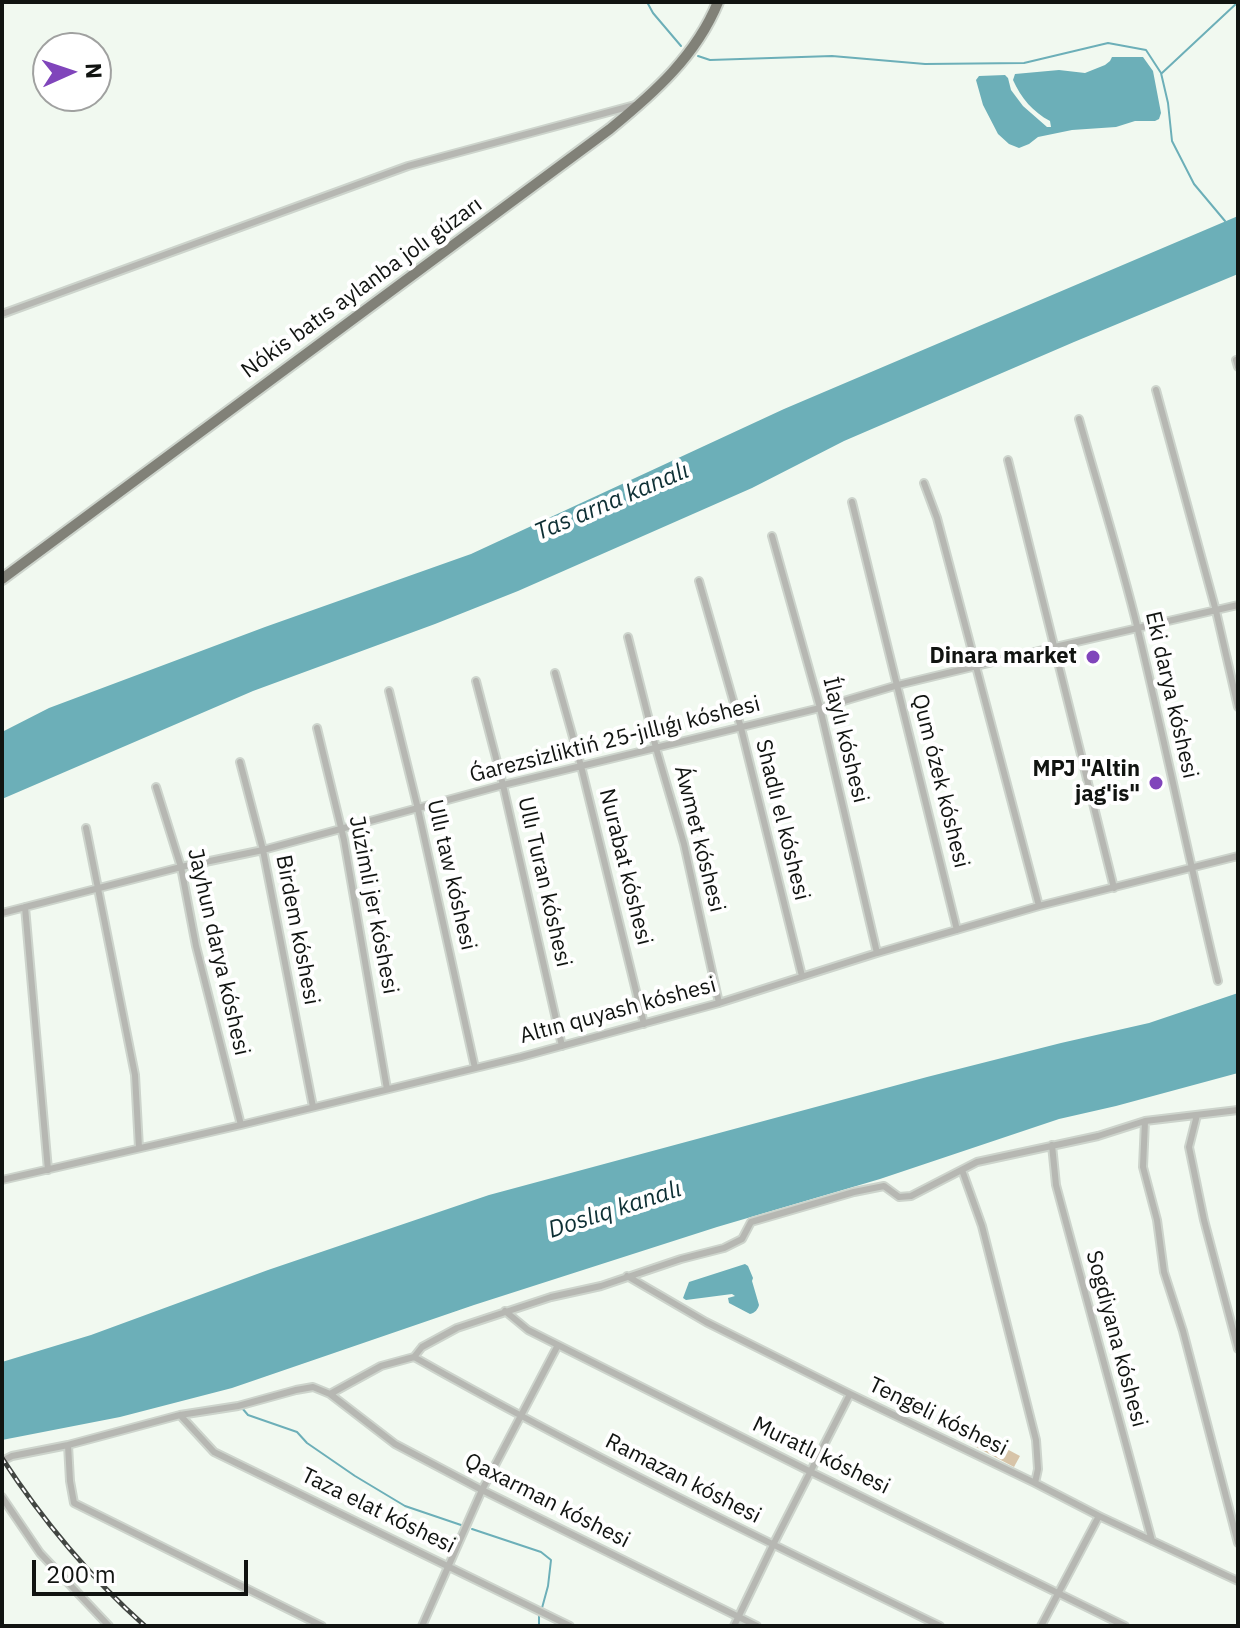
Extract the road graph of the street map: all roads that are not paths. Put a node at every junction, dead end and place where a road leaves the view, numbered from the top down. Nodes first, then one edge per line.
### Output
1 (718, 2) edge
2 (642, 103) junction
3 (2, 314) edge
4 (1156, 390) dead end
5 (1079, 419) dead end
6 (1008, 460) dead end
7 (924, 483) dead end
8 (852, 502) dead end
9 (772, 536) dead end
10 (2, 579) edge
11 (699, 581) dead end
12 (1238, 605) edge
13 (1216, 611) junction
14 (1138, 628) junction
15 (628, 637) dead end
16 (1055, 647) junction
17 (975, 666) junction
18 (555, 673) dead end
19 (476, 681) dead end
20 (898, 685) junction
21 (389, 691) dead end
22 (1238, 707) edge
23 (820, 708) junction
24 (317, 728) dead end
25 (741, 728) junction
26 (656, 748) junction
27 (240, 762) dead end
28 (581, 766) junction
29 (503, 785) junction
30 (156, 787) dead end
31 (418, 809) junction
32 (86, 828) dead end
33 (342, 830) junction
34 (263, 850) junction
35 (1238, 856) edge
36 (181, 867) junction
37 (1191, 868) junction
38 (99, 888) junction
39 (1114, 888) junction
40 (1039, 906) junction
41 (25, 907) junction
42 (2, 913) edge
43 (957, 930) junction
44 (877, 953) junction
45 (802, 976) junction
46 (1218, 981) dead end
47 (719, 1003) junction
48 (644, 1024) junction
49 (562, 1046) junction
50 (475, 1068) junction
51 (387, 1089) junction
52 (313, 1107) junction
53 (1238, 1110) edge
54 (1197, 1115) junction
55 (1145, 1121) junction
56 (241, 1125) junction
57 (1052, 1145) junction
58 (139, 1148) junction
59 (48, 1170) junction
60 (962, 1170) junction
61 (2, 1180) edge
62 (627, 1276) junction
63 (505, 1311) junction
64 (558, 1345) junction
65 (1238, 1349) edge
66 (414, 1357) junction
67 (330, 1394) junction
68 (850, 1394) junction
69 (180, 1415) junction
70 (519, 1417) junction
71 (68, 1445) junction
72 (2, 1461) edge
73 (811, 1472) junction
74 (1035, 1483) junction
75 (482, 1490) junction
76 (2, 1497) edge
77 (1099, 1516) junction
78 (1152, 1541) junction
79 (1238, 1543) edge
80 (773, 1545) junction
81 (450, 1566) junction
82 (1238, 1581) edge
83 (1058, 1593) junction
84 (738, 1616) junction
85 (109, 1626) edge
86 (322, 1626) edge
87 (422, 1626) edge
88 (570, 1626) edge
89 (734, 1626) edge
90 (757, 1626) edge
91 (940, 1626) edge
92 (1041, 1626) edge
93 (1125, 1626) edge

1 - 2 main road, Nókis batıs aylanba jolı gúzarı
2 - 3 street
2 - 10 main road, Nókis batıs aylanba jolı gúzarı
4 - 13 street
5 - 14 street, Eki darya kóshesi
6 - 16 street
7 - 17 street
8 - 20 street, Qum ózek kóshesi
9 - 23 street, Ílaylı kóshesi
11 - 25 street, Shadlı el kóshesi
12 - 13 street, Ǵarezsizliktiń 25-jıllıǵı kóshesi
13 - 14 street, Ǵarezsizliktiń 25-jıllıǵı kóshesi
13 - 22 street
14 - 16 street, Ǵarezsizliktiń 25-jıllıǵı kóshesi
14 - 37 street, Eki darya kóshesi
15 - 26 street, Áwmet kóshesi
16 - 17 street, Ǵarezsizliktiń 25-jıllıǵı kóshesi
16 - 39 street
17 - 20 street, Ǵarezsizliktiń 25-jıllıǵı kóshesi
17 - 40 street
18 - 28 street, Nurabat kóshesi
19 - 29 street, Ullı Turan kóshesi
20 - 23 street, Ǵarezsizliktiń 25-jıllıǵı kóshesi
20 - 43 street, Qum ózek kóshesi
21 - 31 street, Ullı taw kóshesi
23 - 25 street, Ǵarezsizliktiń 25-jıllıǵı kóshesi
23 - 44 street, Ílaylı kóshesi
24 - 33 street, Júzimli jer kóshesi
25 - 26 street, Ǵarezsizliktiń 25-jıllıǵı kóshesi
25 - 45 street, Shadlı el kóshesi
26 - 28 street, Ǵarezsizliktiń 25-jıllıǵı kóshesi
26 - 47 street, Áwmet kóshesi
27 - 34 street, Birdem kóshesi
28 - 29 street, Ǵarezsizliktiń 25-jıllıǵı kóshesi
28 - 48 street, Nurabat kóshesi
29 - 31 street, Ǵarezsizliktiń 25-jıllıǵı kóshesi
29 - 49 street, Ullı Turan kóshesi
30 - 36 street, Jayhun darya kóshesi
31 - 33 street, Ǵarezsizliktiń 25-jıllıǵı kóshesi
31 - 50 street, Ullı taw kóshesi
32 - 38 street
33 - 34 street, Ǵarezsizliktiń 25-jıllıǵı kóshesi
33 - 51 street, Júzimli jer kóshesi
34 - 36 street, Ǵarezsizliktiń 25-jıllıǵı kóshesi
34 - 52 street, Birdem kóshesi
35 - 37 street, Altın quyash kóshesi
36 - 38 street, Ǵarezsizliktiń 25-jıllıǵı kóshesi
36 - 56 street, Jayhun darya kóshesi
37 - 39 street, Altın quyash kóshesi
37 - 46 street, Eki darya kóshesi
38 - 41 street, Ǵarezsizliktiń 25-jıllıǵı kóshesi
38 - 58 street
39 - 40 street, Altın quyash kóshesi
40 - 43 street, Altın quyash kóshesi
41 - 42 street, Ǵarezsizliktiń 25-jıllıǵı kóshesi
41 - 59 street
43 - 44 street, Altın quyash kóshesi
44 - 45 street, Altın quyash kóshesi
45 - 47 street, Altın quyash kóshesi
47 - 48 street, Altın quyash kóshesi
48 - 49 street, Altın quyash kóshesi
49 - 50 street, Altın quyash kóshesi
50 - 51 street, Altın quyash kóshesi
51 - 52 street, Altın quyash kóshesi
52 - 56 street, Altın quyash kóshesi
53 - 54 street
54 - 55 street
54 - 65 street
55 - 57 street
55 - 79 street
56 - 58 street, Altın quyash kóshesi
57 - 60 street
57 - 78 street, Sogdiyana kóshesi
58 - 59 street, Altın quyash kóshesi
59 - 61 street, Altın quyash kóshesi
60 - 62 street
60 - 74 street
62 - 63 street
62 - 68 street, Tengeli kóshesi
63 - 64 street, Muratlı kóshesi
63 - 66 street
64 - 70 street
64 - 73 street, Muratlı kóshesi
66 - 67 street
66 - 70 street, Ramazan kóshesi
67 - 69 street
67 - 75 street, Qaxarman kóshesi
68 - 73 street
68 - 74 street, Tengeli kóshesi
69 - 71 street
69 - 81 street, Taza elat kóshesi
70 - 75 street
70 - 80 street, Ramazan kóshesi
71 - 72 street
71 - 86 street
73 - 80 street
73 - 83 street, Muratlı kóshesi
74 - 77 street, Tengeli kóshesi
75 - 81 street
75 - 84 street, Qaxarman kóshesi
76 - 85 street
77 - 78 street, Tengeli kóshesi
77 - 83 street
78 - 82 street, Tengeli kóshesi
80 - 84 street
80 - 91 street, Ramazan kóshesi
81 - 87 street
81 - 88 street, Taza elat kóshesi
83 - 92 street
83 - 93 street, Muratlı kóshesi
84 - 89 street
84 - 90 street, Qaxarman kóshesi

